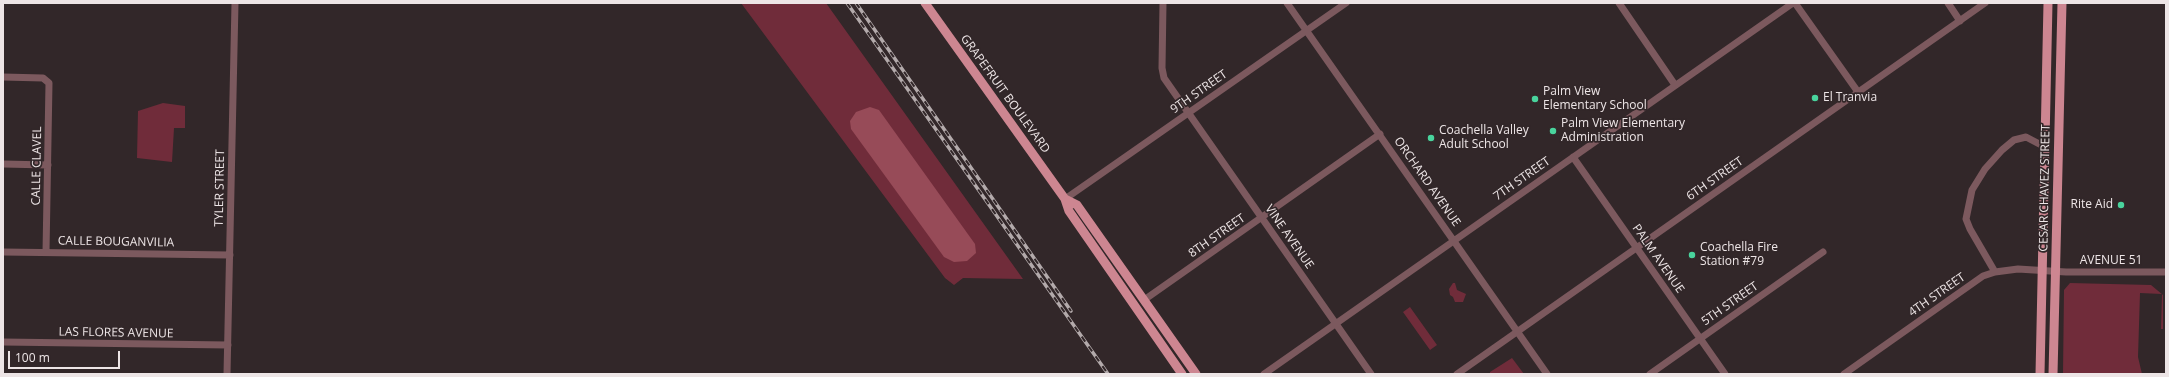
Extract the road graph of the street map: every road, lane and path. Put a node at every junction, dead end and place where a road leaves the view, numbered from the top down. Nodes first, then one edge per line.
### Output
1 (235, 3) edge
2 (925, 3) edge
3 (1163, 3) edge
4 (1287, 3) edge
5 (1346, 3) edge
6 (1619, 3) edge
7 (1794, 3) edge
8 (1948, 3) edge
9 (1985, 3) edge
10 (2048, 3) edge
11 (2062, 3) edge
12 (1960, 21) junction
13 (1307, 30) junction
14 (3, 77) edge
15 (1675, 85) junction
16 (1858, 92) junction
17 (1188, 113) junction
18 (1380, 134) junction
19 (2045, 148) junction
20 (1573, 157) junction
21 (3, 164) edge
22 (48, 165) junction
23 (1066, 199) junction
24 (1262, 218) junction
25 (1454, 239) junction
26 (1637, 248) junction
27 (3, 252) edge
28 (46, 252) junction
29 (1823, 252) dead end
30 (230, 255) junction
31 (2042, 270) junction
32 (2056, 271) junction
33 (1995, 272) junction
34 (2166, 272) edge
35 (1144, 300) junction
36 (1336, 324) junction
37 (1517, 331) junction
38 (1700, 339) junction
39 (3, 342) edge
40 (228, 345) junction
41 (227, 374) edge
42 (1182, 374) edge
43 (1196, 374) edge
44 (1264, 374) edge
45 (1371, 374) edge
46 (1457, 374) edge
47 (1547, 374) edge
48 (1650, 374) edge
49 (1725, 374) edge
50 (1844, 374) edge
51 (2040, 374) edge
52 (2053, 374) edge

1 - 30 street, TYLER STREET
2 - 23 main road, GRAPEFRUIT BOULEVARD
3 - 17 street, VINE AVENUE
4 - 13 street, ORCHARD AVENUE
5 - 13 street, 9TH STREET
6 - 15 street
7 - 15 street, 7TH STREET
7 - 16 street
8 - 12 street
9 - 12 street, 6TH STREET
10 - 19 main road, CESAR CHAVEZ STREET
11 - 32 main road, CESAR CHAVEZ STREET
12 - 16 street, 6TH STREET
13 - 17 street, 9TH STREET
13 - 18 street, ORCHARD AVENUE
14 - 22 street, CALLE CLAVEL
15 - 20 street, 7TH STREET
16 - 26 street, 6TH STREET
17 - 23 street, 9TH STREET
17 - 24 street, VINE AVENUE
18 - 24 street, 8TH STREET
18 - 25 street, ORCHARD AVENUE
19 - 31 main road, CESAR CHAVEZ STREET
19 - 33 street
20 - 25 street, 7TH STREET
20 - 26 street, PALM AVENUE
21 - 22 street
22 - 28 street, CALLE CLAVEL
23 - 35 main road, GRAPEFRUIT BOULEVARD
23 - 42 main road, GRAPEFRUIT BOULEVARD
24 - 35 street, 8TH STREET
24 - 36 street, VINE AVENUE
25 - 36 street, 7TH STREET
25 - 37 street, ORCHARD AVENUE
26 - 37 street, 6TH STREET
26 - 38 street, PALM AVENUE
27 - 28 street, CALLE BOUGANVILIA
28 - 30 street, CALLE BOUGANVILIA
29 - 38 street, 5TH STREET
30 - 40 street, TYLER STREET
31 - 32 street, 4TH STREET
31 - 33 street, 4TH STREET
31 - 51 main road, CESAR CHAVEZ STREET
32 - 34 street, AVENUE 51
32 - 52 main road, CESAR CHAVEZ STREET
33 - 50 street, 4TH STREET
35 - 43 main road, GRAPEFRUIT BOULEVARD
36 - 44 street, 7TH STREET
36 - 45 street, VINE AVENUE
37 - 46 street, 6TH STREET
37 - 47 street, ORCHARD AVENUE
38 - 48 street, 5TH STREET
38 - 49 street, PALM AVENUE
39 - 40 street, LAS FLORES AVENUE
40 - 41 street, TYLER STREET

